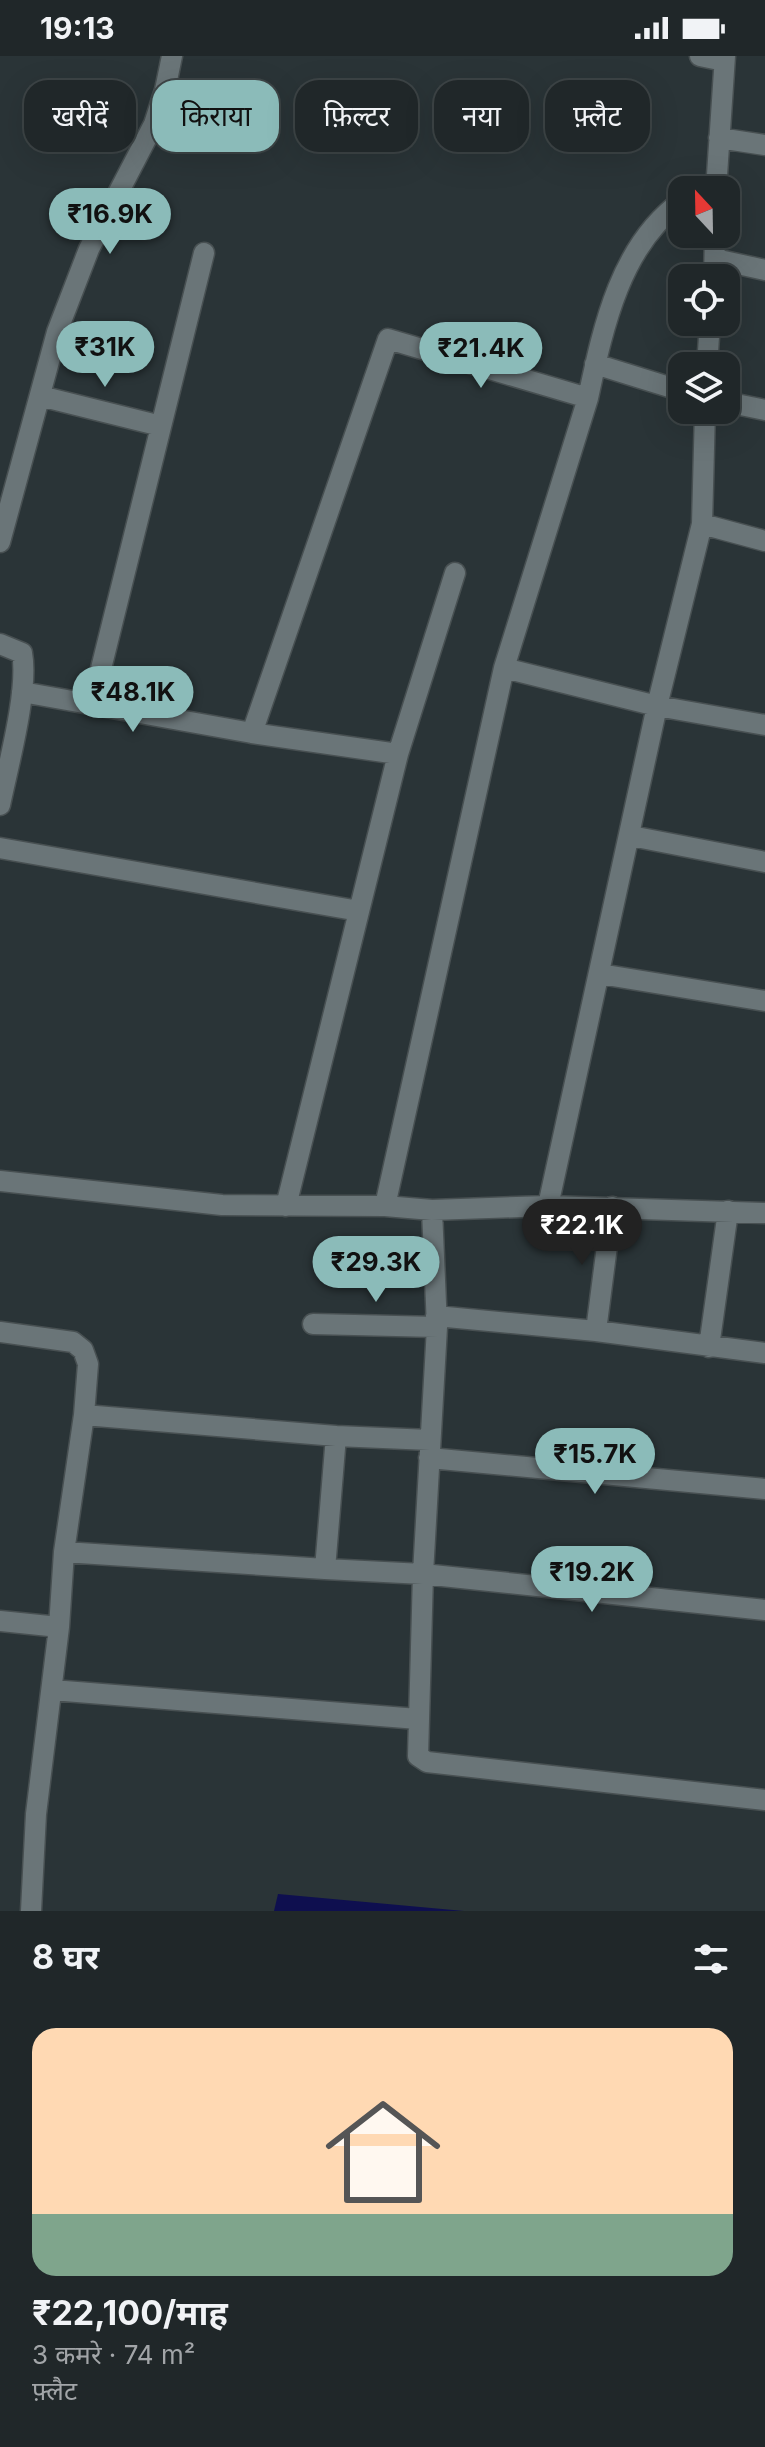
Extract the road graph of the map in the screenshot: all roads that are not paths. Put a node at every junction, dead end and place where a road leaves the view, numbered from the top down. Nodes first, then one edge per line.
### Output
1 (172, 56) edge
2 (700, 56) edge
3 (724, 59) edge
4 (719, 138) junction
5 (765, 145) edge
6 (717, 176) edge
7 (668, 211) edge
8 (204, 253) dead end
9 (740, 269) edge
10 (765, 270) edge
11 (595, 364) junction
12 (668, 387) edge
13 (40, 396) junction
14 (588, 398) junction
15 (740, 405) edge
16 (765, 410) edge
17 (705, 424) edge
18 (161, 426) junction
19 (702, 524) junction
20 (765, 541) edge
21 (0, 542) edge
22 (455, 573) dead end
23 (0, 644) edge
24 (504, 668) junction
25 (22, 692) junction
26 (92, 705) junction
27 (657, 706) junction
28 (765, 725) edge
29 (252, 733) junction
30 (398, 754) junction
31 (0, 805) edge
32 (631, 836) junction
33 (0, 848) edge
34 (765, 862) edge
35 (359, 911) junction
36 (600, 974) junction
37 (765, 1001) edge
38 (0, 1181) edge
39 (286, 1206) junction
40 (385, 1206) junction
41 (548, 1206) junction
42 (612, 1207) junction
43 (432, 1210) junction
44 (728, 1211) junction
45 (765, 1213) edge
46 (436, 1322) junction
47 (313, 1324) dead end
48 (596, 1331) junction
49 (0, 1332) edge
50 (709, 1347) junction
51 (765, 1353) edge
52 (84, 1415) junction
53 (336, 1436) junction
54 (429, 1449) junction
55 (765, 1489) edge
56 (64, 1552) junction
57 (325, 1569) junction
58 (423, 1574) junction
59 (765, 1610) edge
60 (0, 1621) edge
61 (59, 1627) junction
62 (52, 1690) junction
63 (418, 1719) junction
64 (765, 1800) edge
65 (31, 1911) edge

1 - 13 street
2 - 3 street
3 - 4 street
4 - 5 street
4 - 6 street
7 - 11 street
8 - 18 street
9 - 10 street
11 - 12 street
11 - 14 street
13 - 18 street
13 - 21 street
14 - 24 street
14 - 29 street
15 - 16 street
17 - 19 street
18 - 26 street
19 - 20 street
19 - 27 street
22 - 30 street
23 - 25 street
24 - 27 street
24 - 40 street
25 - 26 street
25 - 31 street
26 - 29 street
27 - 28 street
27 - 32 street
29 - 30 street
30 - 35 street
32 - 34 street
32 - 36 street
33 - 35 street
35 - 39 street
36 - 37 street
36 - 41 street
38 - 39 street
39 - 40 street
40 - 43 street
41 - 42 street
41 - 43 street
42 - 44 street
42 - 48 street
43 - 46 street
44 - 45 street
44 - 50 street
46 - 47 street
46 - 48 street
46 - 54 street
48 - 50 street
49 - 52 street
50 - 51 street
52 - 53 street
52 - 56 street
53 - 54 street
53 - 57 street
54 - 55 street
54 - 58 street
56 - 57 street
56 - 61 street
57 - 58 street
58 - 59 street
58 - 63 street
60 - 61 street
61 - 62 street
62 - 63 street
62 - 65 street
63 - 64 street

